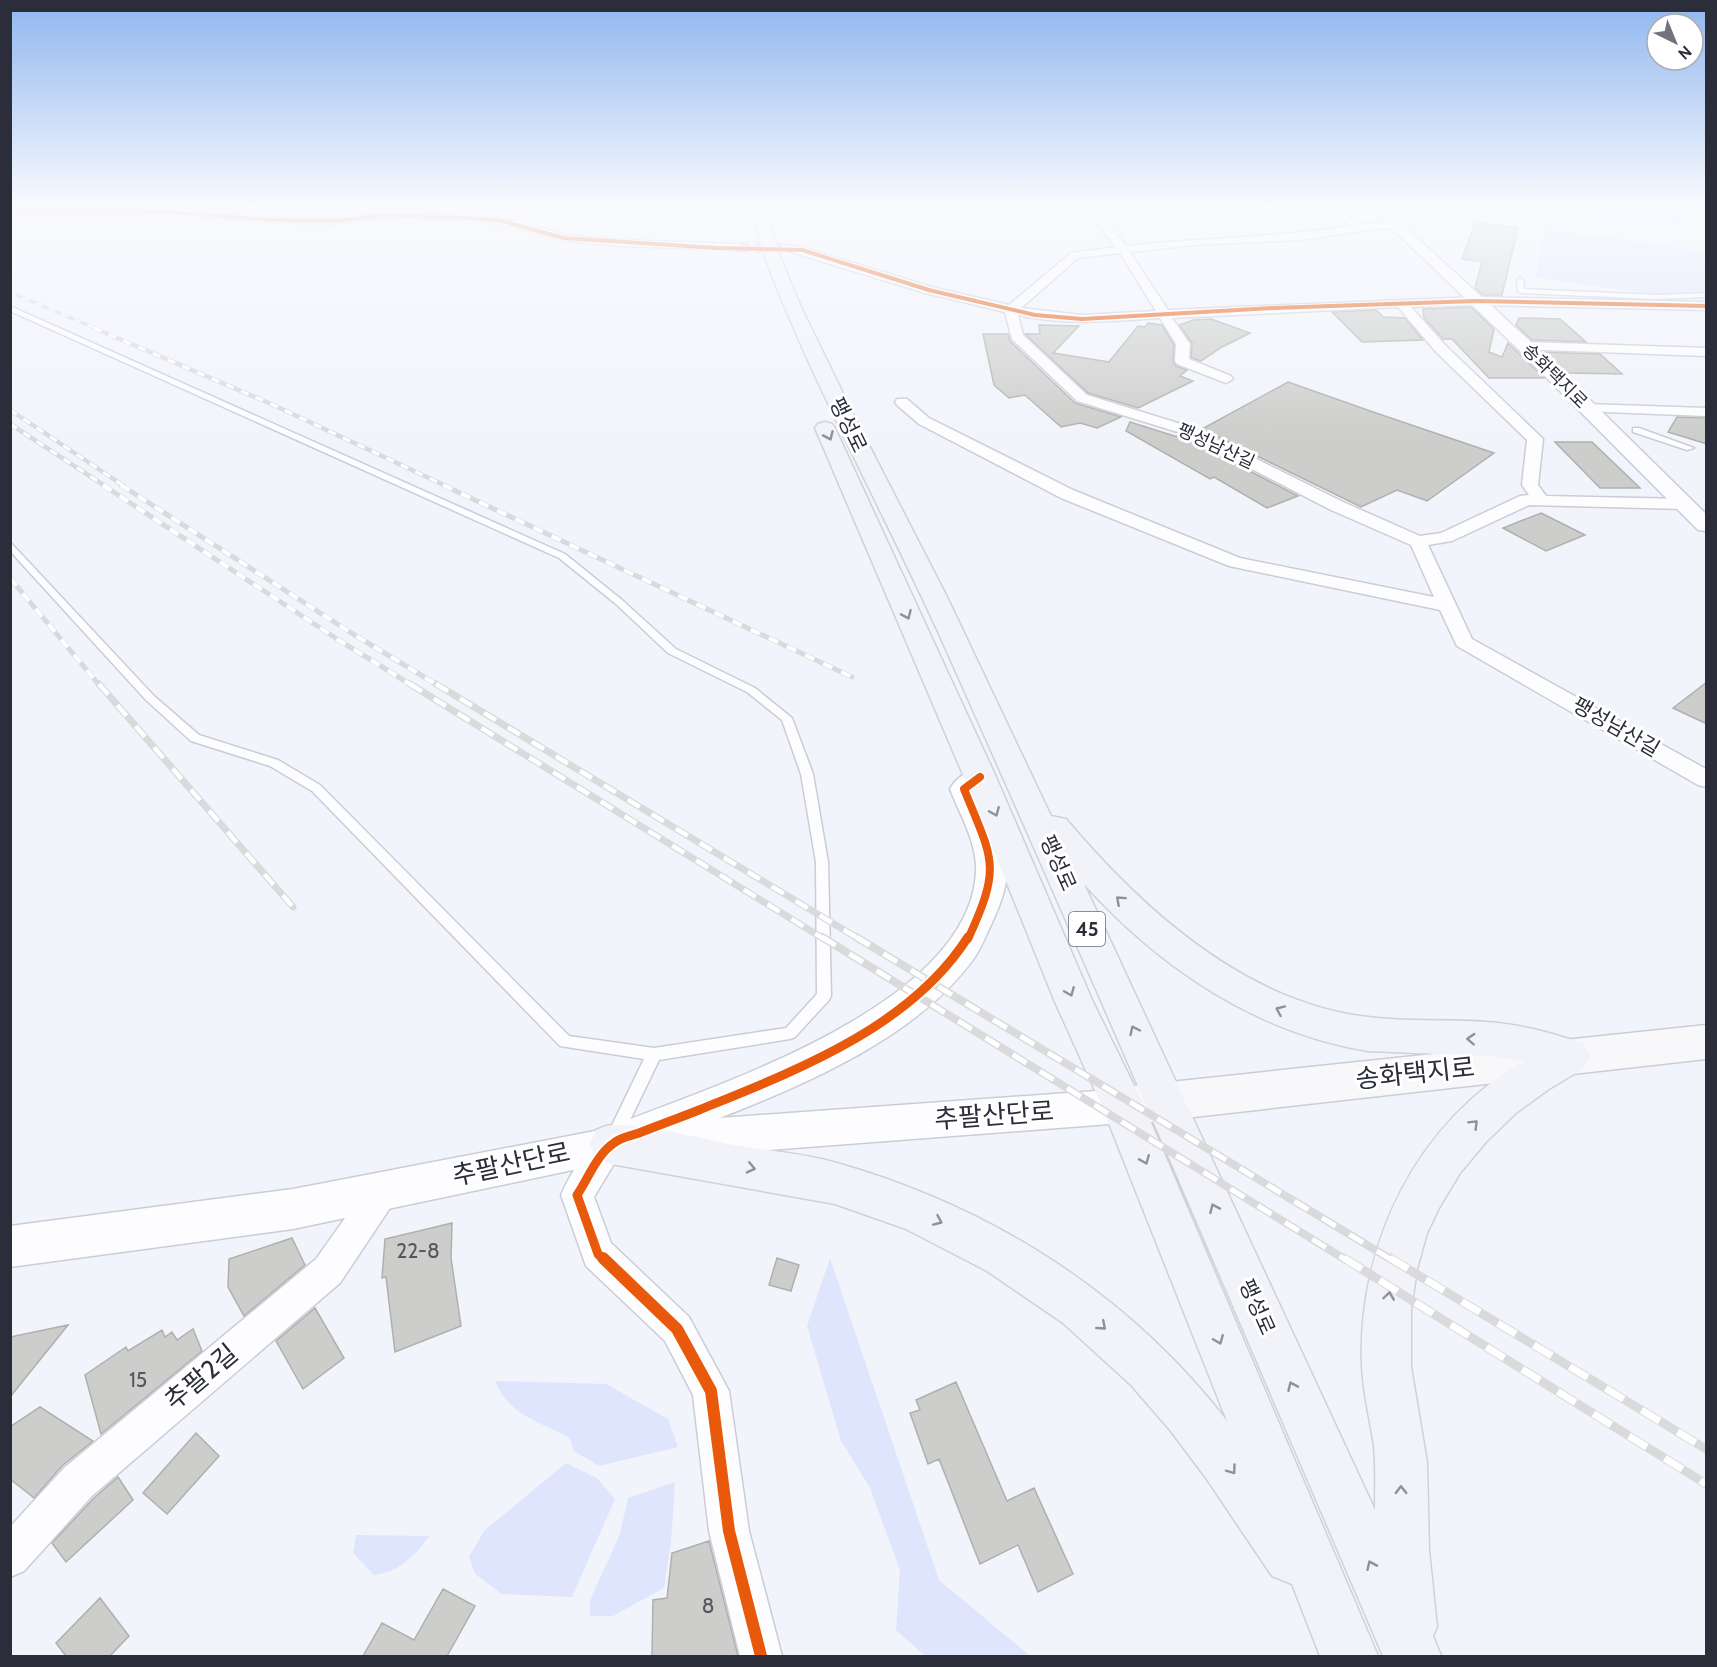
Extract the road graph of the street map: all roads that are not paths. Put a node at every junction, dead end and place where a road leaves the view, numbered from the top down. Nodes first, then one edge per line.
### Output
1 (764, 283) edge
2 (783, 283) edge
3 (906, 283) edge
4 (1043, 283) edge
5 (1143, 283) edge
6 (1457, 283) edge
7 (1520, 283) edge
8 (1707, 295) edge
9 (1476, 301) junction
10 (1401, 303) junction
11 (1707, 306) edge
12 (10, 308) edge
13 (1011, 310) junction
14 (1164, 316) junction
15 (1525, 346) junction
16 (1707, 352) edge
17 (1227, 379) dead end
18 (902, 402) dead end
19 (1586, 408) junction
20 (1707, 412) edge
21 (1636, 430) dead end
22 (1690, 448) dead end
23 (1541, 500) junction
24 (1684, 504) junction
25 (1707, 525) edge
26 (1418, 542) junction
27 (10, 545) edge
28 (1448, 606) junction
29 (995, 769) junction
30 (1707, 779) edge
31 (1707, 1042) edge
32 (654, 1054) junction
33 (1570, 1056) junction
34 (1145, 1103) junction
35 (611, 1144) junction
36 (383, 1191) junction
37 (10, 1247) edge
38 (10, 1557) edge
39 (1342, 1640) edge
40 (1411, 1655) edge
41 (761, 1656) edge

1 -> 29 main road, 팽성로 / 45
2 - 29 main road, 팽성로 / 45
3 - 13 street
4 - 13 street
5 - 14 street
6 - 9 street, 송화택지로
7 - 8 lane
9 - 10 street
9 - 11 street
9 - 15 street, 송화택지로
10 - 14 street
10 - 23 street
12 - 32 lane
13 - 14 street
13 - 26 street, 팽성남산길
14 - 17 street
15 - 16 street
15 - 19 street, 송화택지로
18 - 28 street
19 - 20 street
19 - 24 street, 송화택지로
21 - 22 lane
23 - 24 street
23 - 26 street
24 - 25 street, 송화택지로
26 - 28 street, 팽성남산길
27 - 32 lane
28 - 30 street, 팽성남산길
33 -> 29 main road
29 - 34 main road, 팽성로 / 45
29 -> 35 street
31 - 33 main road, 송화택지로
32 - 35 lane
33 - 34 main road, 송화택지로
40 -> 33 main road
34 - 35 street, 추팔산단로
34 -> 39 main road, 팽성로 / 45
40 -> 34 main road, 팽성로 / 45
35 - 36 street, 추팔산단로
35 -> 39 main road
35 - 41 street
36 - 37 street, 추팔산단로
36 - 38 street, 추팔2길

